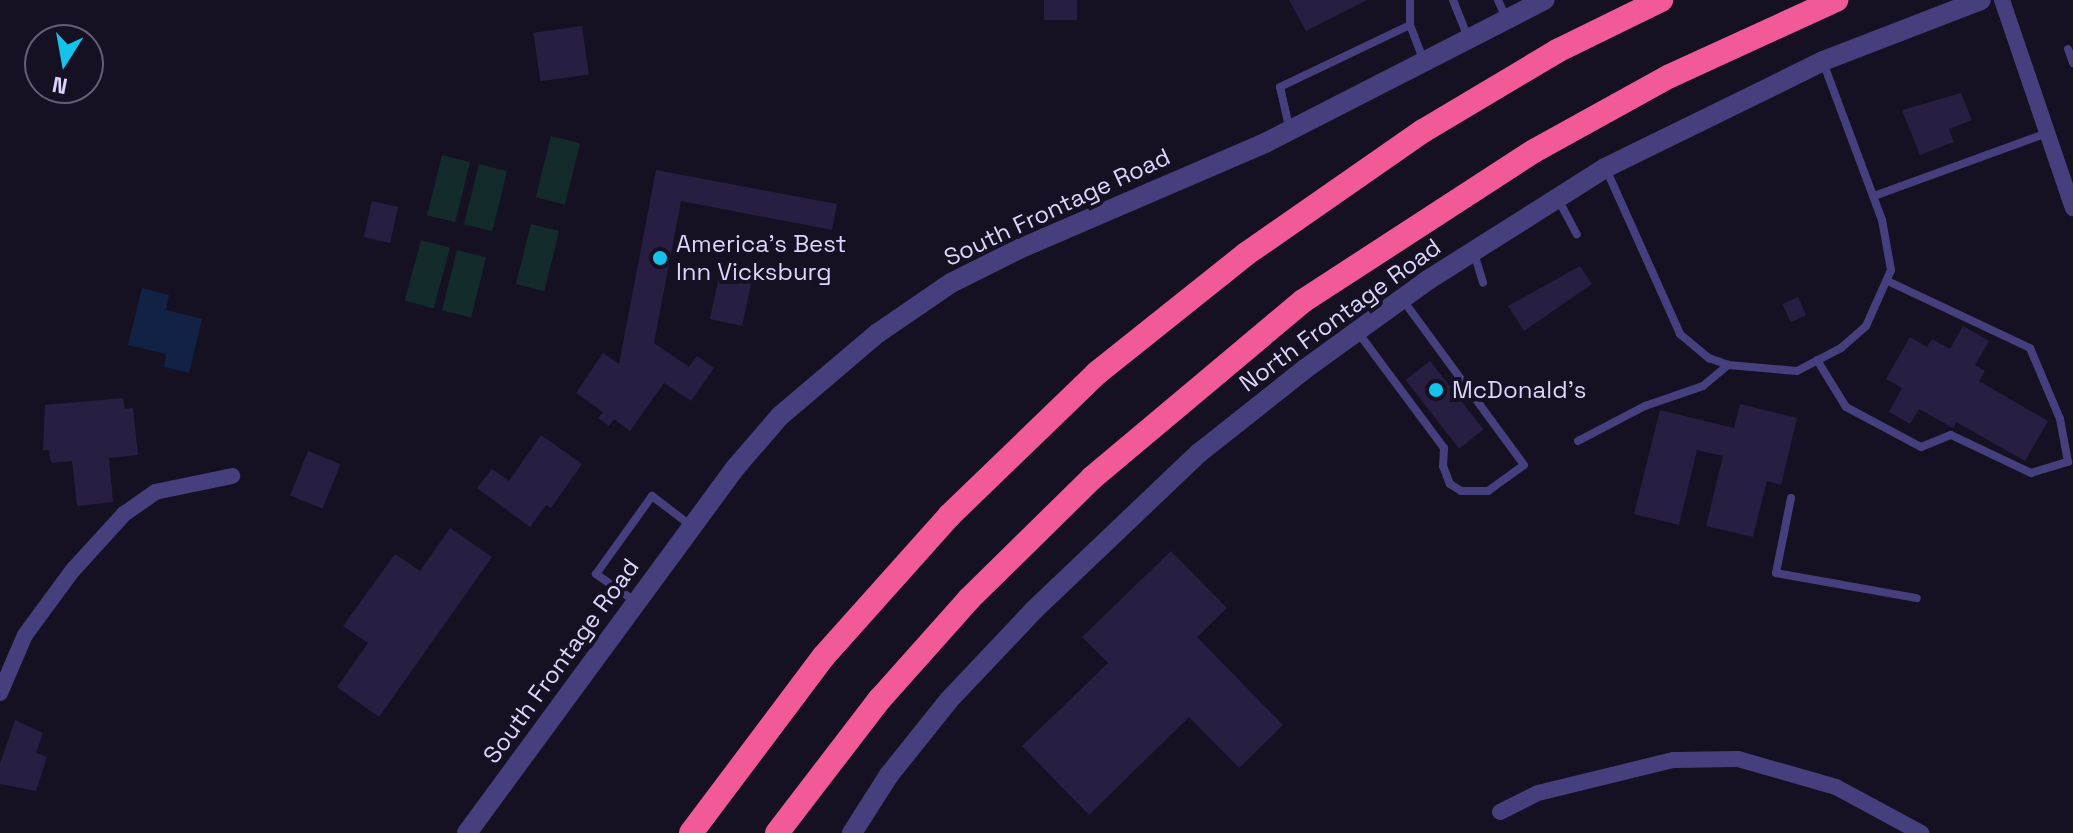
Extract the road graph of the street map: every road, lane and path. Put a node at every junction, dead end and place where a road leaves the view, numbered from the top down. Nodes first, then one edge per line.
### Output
1 (1410, 0) edge
2 (1453, 0) edge
3 (1498, 0) edge
4 (1545, 0) edge
5 (1661, 0) edge
6 (1836, 0) edge
7 (1981, 0) edge
8 (2002, 0) edge
9 (1507, 20) junction
10 (1410, 25) junction
11 (1469, 40) junction
12 (2068, 49) dead end
13 (1823, 61) junction
14 (2073, 63) edge
15 (1425, 64) junction
16 (1290, 131) junction
17 (2047, 133) junction
18 (1605, 168) junction
19 (1874, 196) junction
20 (1558, 198) junction
21 (2071, 198) edge
22 (1577, 234) dead end
23 (1473, 251) junction
24 (1890, 282) junction
25 (1483, 283) dead end
26 (1402, 299) junction
27 (1357, 331) junction
28 (1817, 360) junction
29 (1728, 365) junction
30 (1578, 441) dead end
31 (232, 476) dead end
32 (1791, 498) dead end
33 (691, 525) junction
34 (1917, 598) dead end
35 (636, 602) junction
36 (0, 693) edge
37 (880, 699) junction
38 (726, 783) junction
39 (1500, 812) dead end
40 (467, 833) edge
41 (678, 833) edge
42 (691, 833) edge
43 (777, 833) edge
44 (797, 833) edge
45 (852, 833) edge
46 (1921, 833) edge

1 - 10 lane
2 - 11 lane
3 - 9 lane
4 - 9 street, South Frontage Road
5 - 38 highway
6 - 37 highway
7 - 13 street, North Frontage Road
8 - 17 street
9 - 11 street, South Frontage Road
10 - 15 lane
10 - 16 lane
11 - 15 street, South Frontage Road
12 - 14 lane
13 - 18 street, North Frontage Road
13 - 19 lane
15 - 16 street, South Frontage Road
16 - 33 street, South Frontage Road
17 - 19 lane
17 - 21 street
18 - 20 street, North Frontage Road
18 - 29 lane
19 - 24 lane
20 - 22 lane
20 - 23 street, North Frontage Road
23 - 25 lane
23 - 26 street, North Frontage Road
24 - 28 lane
24 - 28 lane
26 - 27 street, North Frontage Road
26 - 27 lane
27 - 45 street, North Frontage Road
28 - 29 lane
29 - 30 lane
31 - 36 street
32 - 34 lane
33 - 35 street, South Frontage Road
33 - 35 lane
35 - 40 street, South Frontage Road
37 - 43 highway
37 - 44 highway
38 - 41 highway
38 - 42 highway
39 - 46 street

